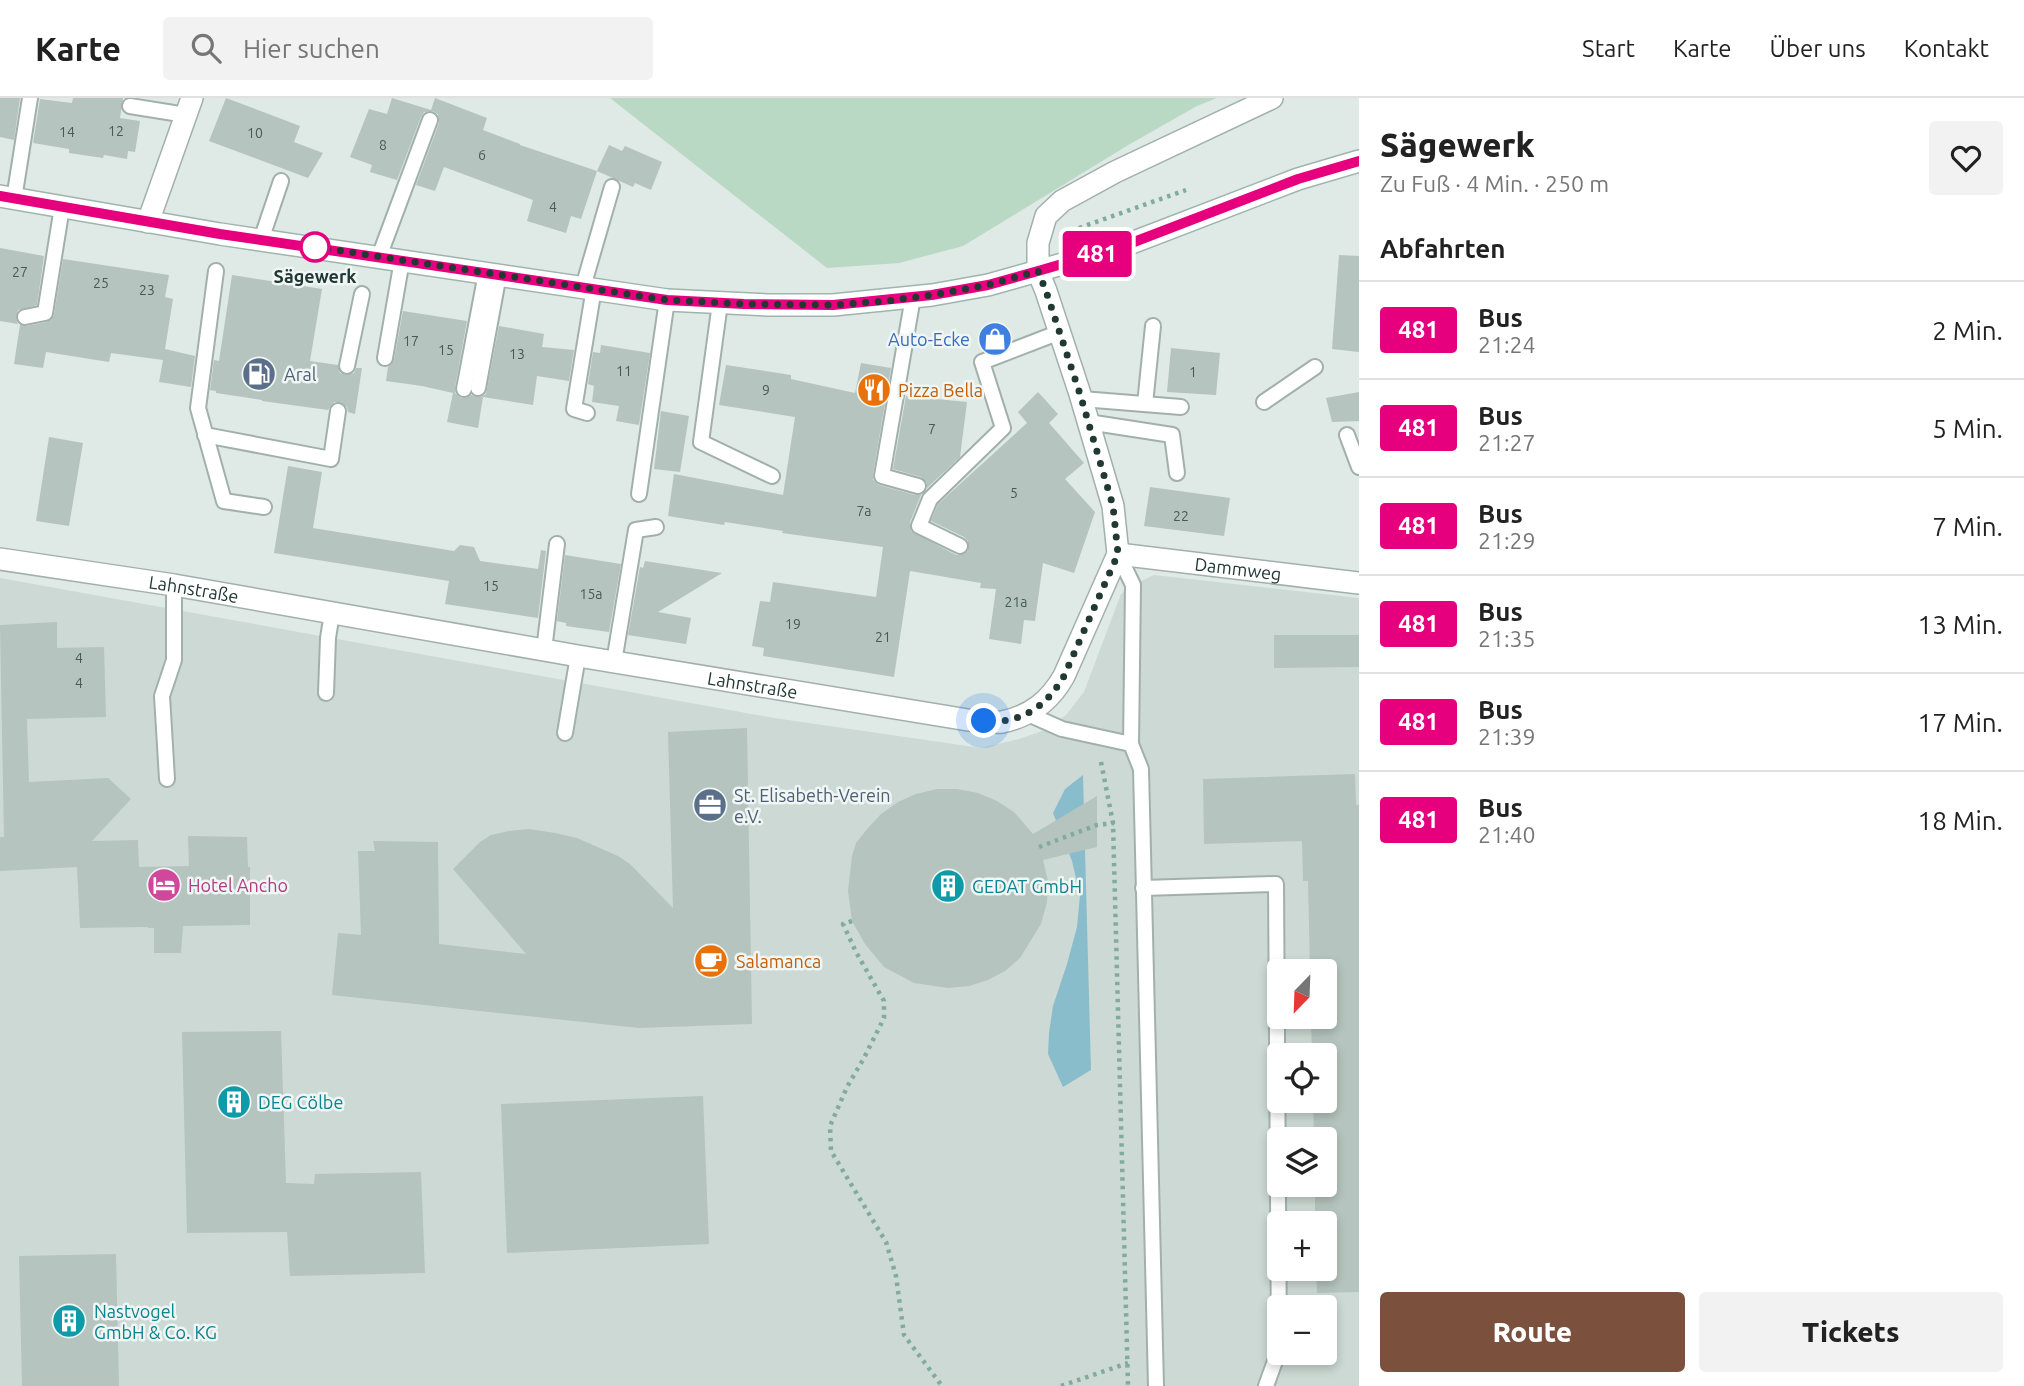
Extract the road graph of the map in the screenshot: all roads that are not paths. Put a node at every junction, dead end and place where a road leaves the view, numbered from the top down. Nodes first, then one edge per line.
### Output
1 (30, 98) edge
2 (1272, 98) edge
3 (130, 106) dead end
4 (189, 107) edge
5 (430, 120) dead end
6 (1359, 161) edge
7 (281, 181) dead end
8 (612, 187) dead end
9 (7, 197) edge
10 (62, 207) junction
11 (148, 222) junction
12 (261, 240) junction
13 (379, 257) junction
14 (402, 260) junction
15 (216, 271) dead end
16 (1038, 271) junction
17 (492, 274) junction
18 (589, 288) junction
19 (362, 294) dead end
20 (913, 297) junction
21 (667, 300) junction
22 (720, 303) junction
23 (25, 317) dead end
24 (1153, 326) dead end
25 (1060, 332) junction
26 (385, 358) dead end
27 (346, 366) dead end
28 (1315, 367) dead end
29 (471, 388) dead end
30 (1082, 399) junction
31 (1264, 402) dead end
32 (1145, 404) junction
33 (1181, 407) dead end
34 (338, 411) dead end
35 (587, 412) dead end
36 (1088, 422) junction
37 (205, 435) junction
38 (1347, 435) dead end
39 (1359, 467) edge
40 (1177, 473) dead end
41 (772, 476) dead end
42 (918, 486) dead end
43 (639, 494) dead end
44 (264, 507) dead end
45 (656, 527) dead end
46 (557, 544) dead end
47 (960, 546) dead end
48 (1118, 554) junction
49 (0, 559) edge
50 (1359, 583) edge
51 (174, 585) junction
52 (332, 613) junction
53 (544, 650) junction
54 (578, 656) junction
55 (614, 662) junction
56 (326, 693) dead end
57 (1028, 714) junction
58 (565, 733) dead end
59 (1131, 744) junction
60 (167, 779) dead end
61 (1143, 888) junction
62 (1156, 1386) edge
63 (1266, 1386) edge

1 - 9 lane
2 - 16 street
3 - 4 lane
4 - 11 street
5 - 13 lane
6 - 16 street
7 - 12 lane
8 - 18 lane
9 - 10 street
10 - 11 street
10 - 23 lane
11 - 12 street
12 - 13 street
13 - 14 street
14 - 17 street
14 - 26 lane
15 - 37 lane
16 - 20 street
16 - 25 street, Lahnstraße
17 - 18 street
17 - 29 lane
18 - 21 street
18 - 35 lane
19 - 27 lane
20 - 22 street
20 - 42 lane
21 - 22 street
21 - 43 lane
22 - 41 lane
24 - 32 lane
25 - 30 street, Lahnstraße
25 - 47 lane
28 - 31 lane
30 - 32 lane
30 - 36 street, Lahnstraße
32 - 33 lane
34 - 37 lane
36 - 40 lane
36 - 48 street, Lahnstraße
37 - 44 lane
38 - 39 lane
45 - 55 lane
46 - 53 lane
48 - 50 street, Dammweg
48 - 57 street, Lahnstraße
48 - 59 lane
49 - 51 street, Lahnstraße
51 - 52 street, Lahnstraße
51 - 60 lane
52 - 53 street, Lahnstraße
52 - 56 lane
53 - 54 street, Lahnstraße
54 - 55 street, Lahnstraße
54 - 58 lane
55 - 57 street, Lahnstraße
57 - 59 lane
59 - 61 lane
61 - 62 lane
61 - 63 lane

